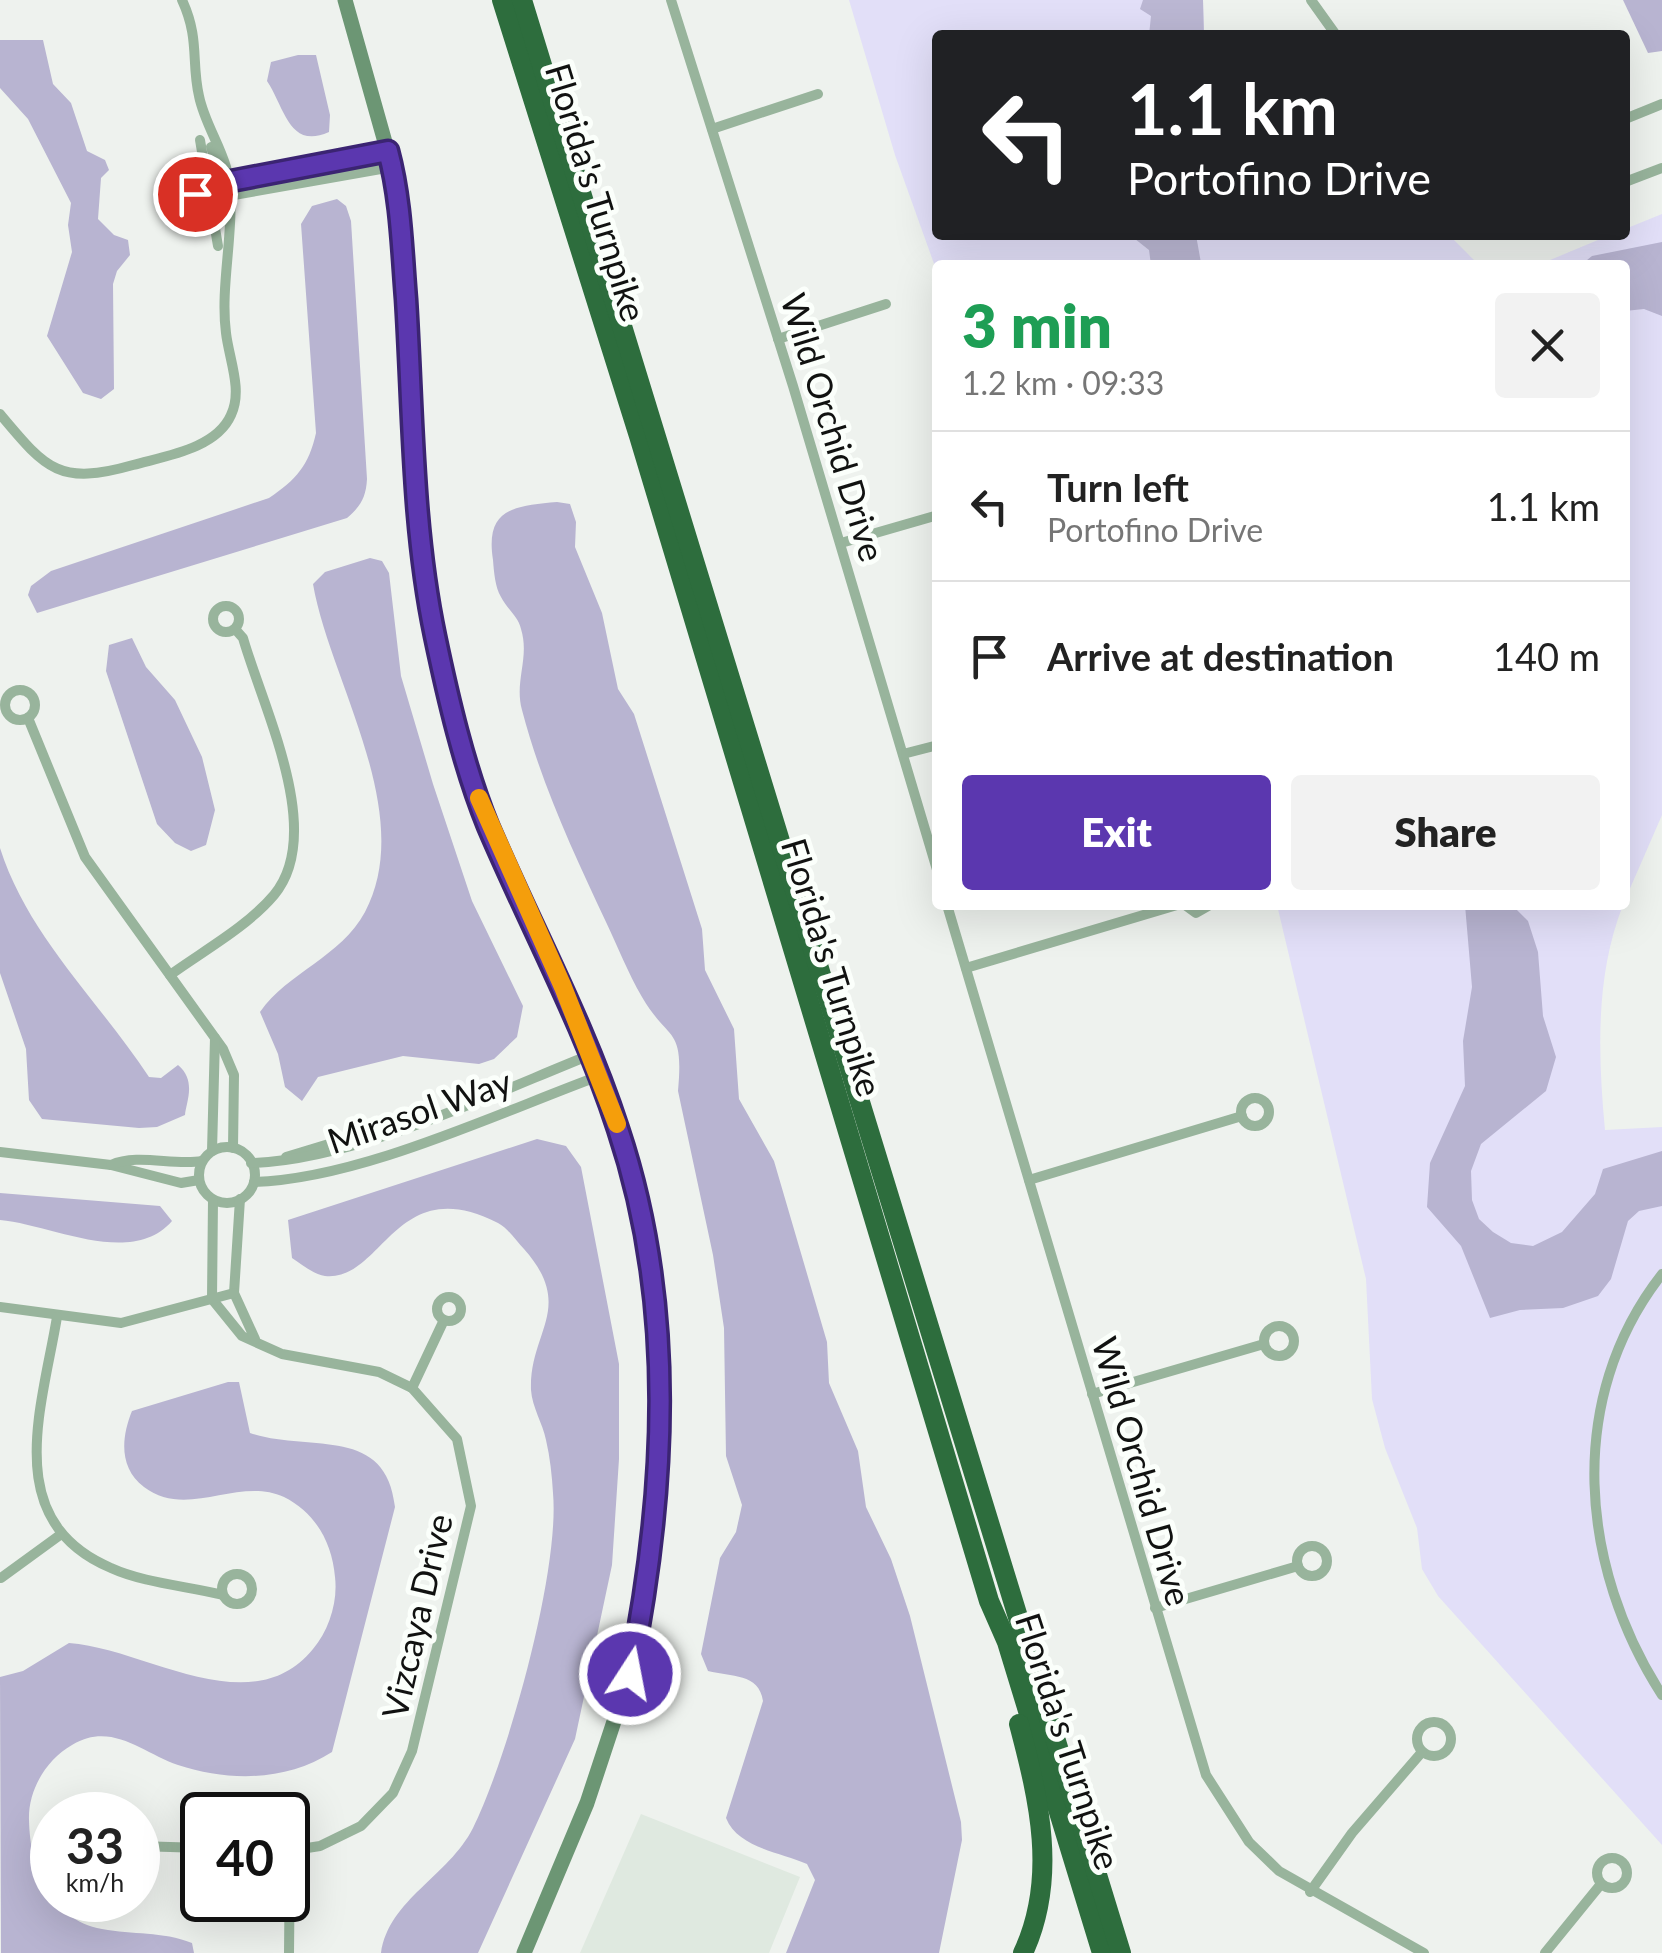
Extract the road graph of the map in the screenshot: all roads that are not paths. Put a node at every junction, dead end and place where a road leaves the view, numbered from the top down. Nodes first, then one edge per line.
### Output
1 (182, 0) edge
2 (345, 0) edge
3 (502, 0) edge
4 (522, 0) edge
5 (671, 0) edge
6 (1311, 0) edge
7 (1332, 30) edge
8 (818, 94) dead end
9 (1662, 104) edge
10 (1630, 118) edge
11 (712, 129) junction
12 (205, 138) junction
13 (390, 159) junction
14 (1662, 168) edge
15 (226, 180) junction
16 (1630, 180) edge
17 (208, 181) junction
18 (228, 196) junction
19 (212, 205) junction
20 (221, 250) junction
21 (886, 304) dead end
22 (778, 339) junction
23 (0, 414) edge
24 (932, 517) edge
25 (841, 543) junction
26 (235, 628) dead end
27 (28, 718) dead end
28 (932, 746) edge
29 (903, 754) junction
30 (932, 852) edge
31 (949, 910) edge
32 (1160, 910) edge
33 (966, 968) junction
34 (170, 975) junction
35 (215, 1037) junction
36 (590, 1056) junction
37 (598, 1076) junction
38 (1242, 1116) dead end
39 (233, 1148) junction
40 (212, 1151) junction
41 (0, 1152) edge
42 (202, 1161) junction
43 (252, 1163) junction
44 (111, 1165) junction
45 (199, 1180) junction
46 (1029, 1180) junction
47 (254, 1182) junction
48 (240, 1199) junction
49 (214, 1200) junction
50 (1662, 1274) edge
51 (234, 1293) junction
52 (212, 1300) junction
53 (0, 1307) edge
54 (58, 1318) junction
55 (444, 1320) dead end
56 (256, 1339) junction
57 (1264, 1344) dead end
58 (412, 1388) junction
59 (1092, 1394) junction
60 (60, 1535) junction
61 (1298, 1566) dead end
62 (1, 1577) edge
63 (0, 1588) edge
64 (223, 1595) dead end
65 (989, 1601) junction
66 (1155, 1608) junction
67 (1662, 1695) edge
68 (1422, 1752) dead end
69 (310, 1848) edge
70 (1601, 1884) dead end
71 (1310, 1892) junction
72 (289, 1922) edge
73 (289, 1953) edge
74 (524, 1953) edge
75 (1023, 1953) edge
76 (1102, 1953) edge
77 (1121, 1953) edge
78 (1424, 1953) edge
79 (1545, 1953) edge

1 - 12 street
2 - 13 street
3 - 65 highway, Florida's Turnpike
4 - 77 highway, Florida's Turnpike
5 - 11 street, Wild Orchid Drive
6 - 7 street
8 - 11 street
9 - 10 street
11 - 22 street, Wild Orchid Drive
12 - 15 street
12 - 17 street
13 - 15 street
13 - 18 street
13 - 36 street
14 - 16 street
15 - 17 street
15 - 18 street
17 - 19 street
18 - 19 street
18 - 20 street
19 - 20 street
20 - 23 street
21 - 22 street
22 - 25 street, Wild Orchid Drive
24 - 25 street
25 - 29 street, Wild Orchid Drive
26 - 34 street
27 - 34 street
28 - 29 street
29 - 30 street, Wild Orchid Drive
31 - 33 street, Wild Orchid Drive
32 - 33 street
33 - 46 street, Wild Orchid Drive
34 - 35 street
35 - 39 street
35 - 40 street
36 - 37 street
36 - 43 street, Mirasol Way
37 - 47 street, Mirasol Way
37 - 74 street
38 - 46 street
39 - 40 street
39 - 43 street
40 - 42 street
41 - 44 street
42 - 44 street
42 - 45 street
43 - 47 street
44 - 45 street
45 - 49 street
46 - 59 street, Wild Orchid Drive
47 - 48 street
48 - 49 street
48 - 51 street
49 - 52 street
50 - 67 street
51 - 52 street
51 - 56 street
52 - 54 street
52 - 56 street, Vizcaya Drive
53 - 54 street
54 - 60 street
55 - 58 street
56 - 58 street, Vizcaya Drive
57 - 59 street
58 - 69 street, Vizcaya Drive
59 - 66 street, Wild Orchid Drive
60 - 62 street
60 - 64 street
61 - 66 street
62 - 63 street
65 - 75 highway
65 - 76 highway, Florida's Turnpike
66 - 71 street, Wild Orchid Drive
68 - 71 street
70 - 79 street
71 - 78 street, Wild Orchid Drive
72 - 73 street

